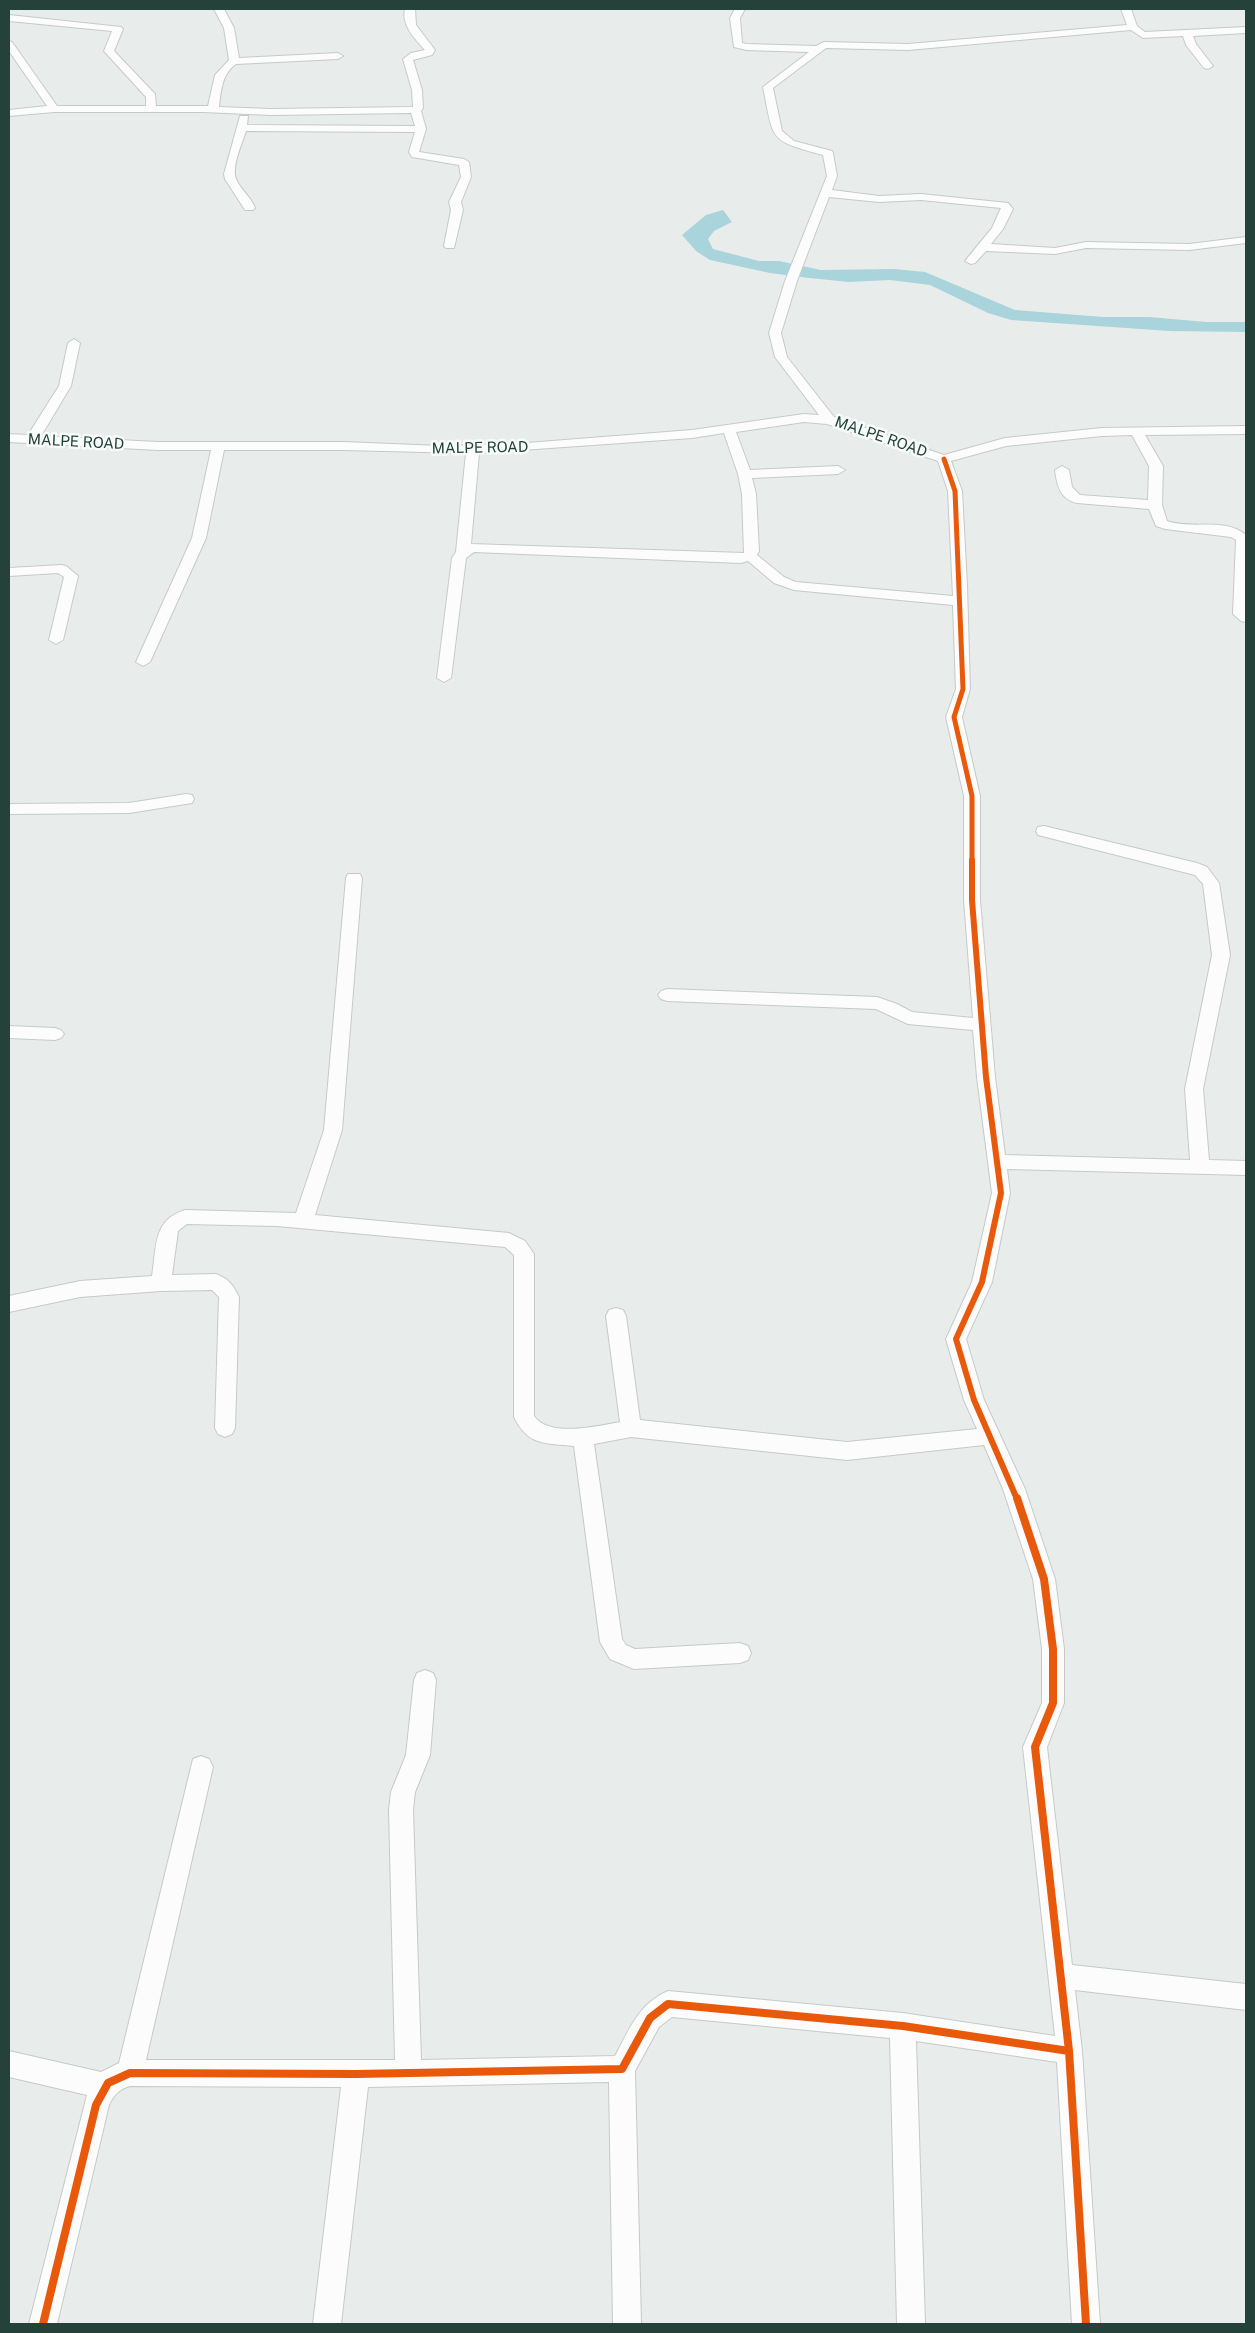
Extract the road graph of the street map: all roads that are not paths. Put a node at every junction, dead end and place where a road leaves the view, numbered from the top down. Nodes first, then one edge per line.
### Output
1 (219, 9) edge
2 (410, 9) edge
3 (740, 9) edge
4 (1126, 9) edge
5 (9, 18) edge
6 (1133, 27) junction
7 (1246, 30) edge
8 (1186, 33) junction
9 (9, 44) edge
10 (820, 49) junction
11 (338, 56) dead end
12 (234, 62) junction
13 (1208, 66) dead end
14 (152, 108) junction
15 (54, 109) junction
16 (213, 109) junction
17 (415, 110) junction
18 (246, 111) junction
19 (9, 113) edge
20 (241, 128) junction
21 (421, 129) junction
22 (825, 193) junction
23 (249, 208) dead end
24 (1246, 240) edge
25 (450, 246) dead end
26 (983, 247) junction
27 (971, 261) dead end
28 (791, 281) joint
29 (74, 343) dead end
30 (829, 420) junction
31 (729, 430) junction
32 (1246, 430) edge
33 (1137, 432) junction
34 (9, 438) edge
35 (32, 440) junction
36 (218, 446) junction
37 (473, 449) junction
38 (944, 459) junction
39 (838, 470) dead end
40 (1062, 470) dead end
41 (745, 474) junction
42 (1155, 505) junction
43 (1241, 532) edge
44 (463, 552) junction
45 (750, 556) junction
46 (9, 572) edge
47 (960, 602) junction
48 (1246, 618) edge
49 (56, 640) dead end
50 (143, 662) dead end
51 (444, 678) dead end
52 (186, 799) dead end
53 (9, 809) edge
54 (1044, 831) dead end
55 (354, 878) dead end
56 (667, 995) dead end
57 (982, 1025) junction
58 (9, 1032) edge
59 (55, 1034) dead end
60 (997, 1162) junction
61 (1200, 1167) junction
62 (1246, 1168) edge
63 (303, 1221) junction
64 (161, 1283) junction
65 (9, 1304) edge
66 (616, 1316) dead end
67 (225, 1428) dead end
68 (631, 1428) junction
69 (990, 1436) junction
70 (583, 1438) junction
71 (740, 1653) dead end
72 (425, 1680) dead end
73 (201, 1767) dead end
74 (1061, 1976) junction
75 (1246, 1998) edge
76 (903, 2026) junction
77 (1069, 2050) junction
78 (9, 2064) edge
79 (622, 2069) junction
80 (130, 2073) junction
81 (408, 2073) junction
82 (356, 2074) junction
83 (104, 2086) junction
84 (43, 2324) edge
85 (327, 2324) edge
86 (627, 2324) edge
87 (912, 2324) edge
88 (1086, 2324) edge

1 - 12 street
2 - 17 street
3 - 10 street
4 - 6 street
5 - 14 street
6 - 8 street
6 - 10 street
7 - 8 street
8 - 13 street
9 - 15 street
10 - 22 street
11 - 12 street
12 - 16 street
14 - 15 street
14 - 16 street
15 - 19 street
16 - 18 street
17 - 18 street
17 - 21 street
18 - 20 street
20 - 21 street
20 - 23 street
21 - 25 street
22 - 26 street
22 - 28 street
24 - 26 street
26 - 27 street
28 - 30 street
29 - 35 street
30 - 31 street, MALPE ROAD
30 - 38 street, MALPE ROAD
31 - 37 street, MALPE ROAD
31 - 41 street
32 - 33 street
33 - 38 street
33 - 42 street
34 - 35 street, MALPE ROAD
35 - 36 street, MALPE ROAD
36 - 37 street, MALPE ROAD
36 - 50 street
37 - 44 street
38 - 47 street
39 - 41 street
40 - 42 street
41 - 45 street
42 - 43 street
43 - 48 street
44 - 45 street
44 - 51 street
45 - 47 street
46 - 49 street
47 - 57 street
52 - 53 street
54 - 61 street
55 - 63 street
56 - 57 street
57 - 60 street
58 - 59 street
60 - 61 street
60 - 69 street
61 - 62 street
63 - 64 street
63 - 70 street
64 - 65 street
64 - 67 street
66 - 68 street
68 - 69 street
68 - 70 street
69 - 74 street
70 - 71 street
72 - 81 street
73 - 80 street
74 - 75 street
74 - 77 street
76 - 77 street
76 - 79 street
76 - 87 street
77 - 88 street
78 - 83 street
79 - 81 street
79 - 86 street
80 - 82 street
80 - 83 street
81 - 82 street
82 - 85 street
83 - 84 street

